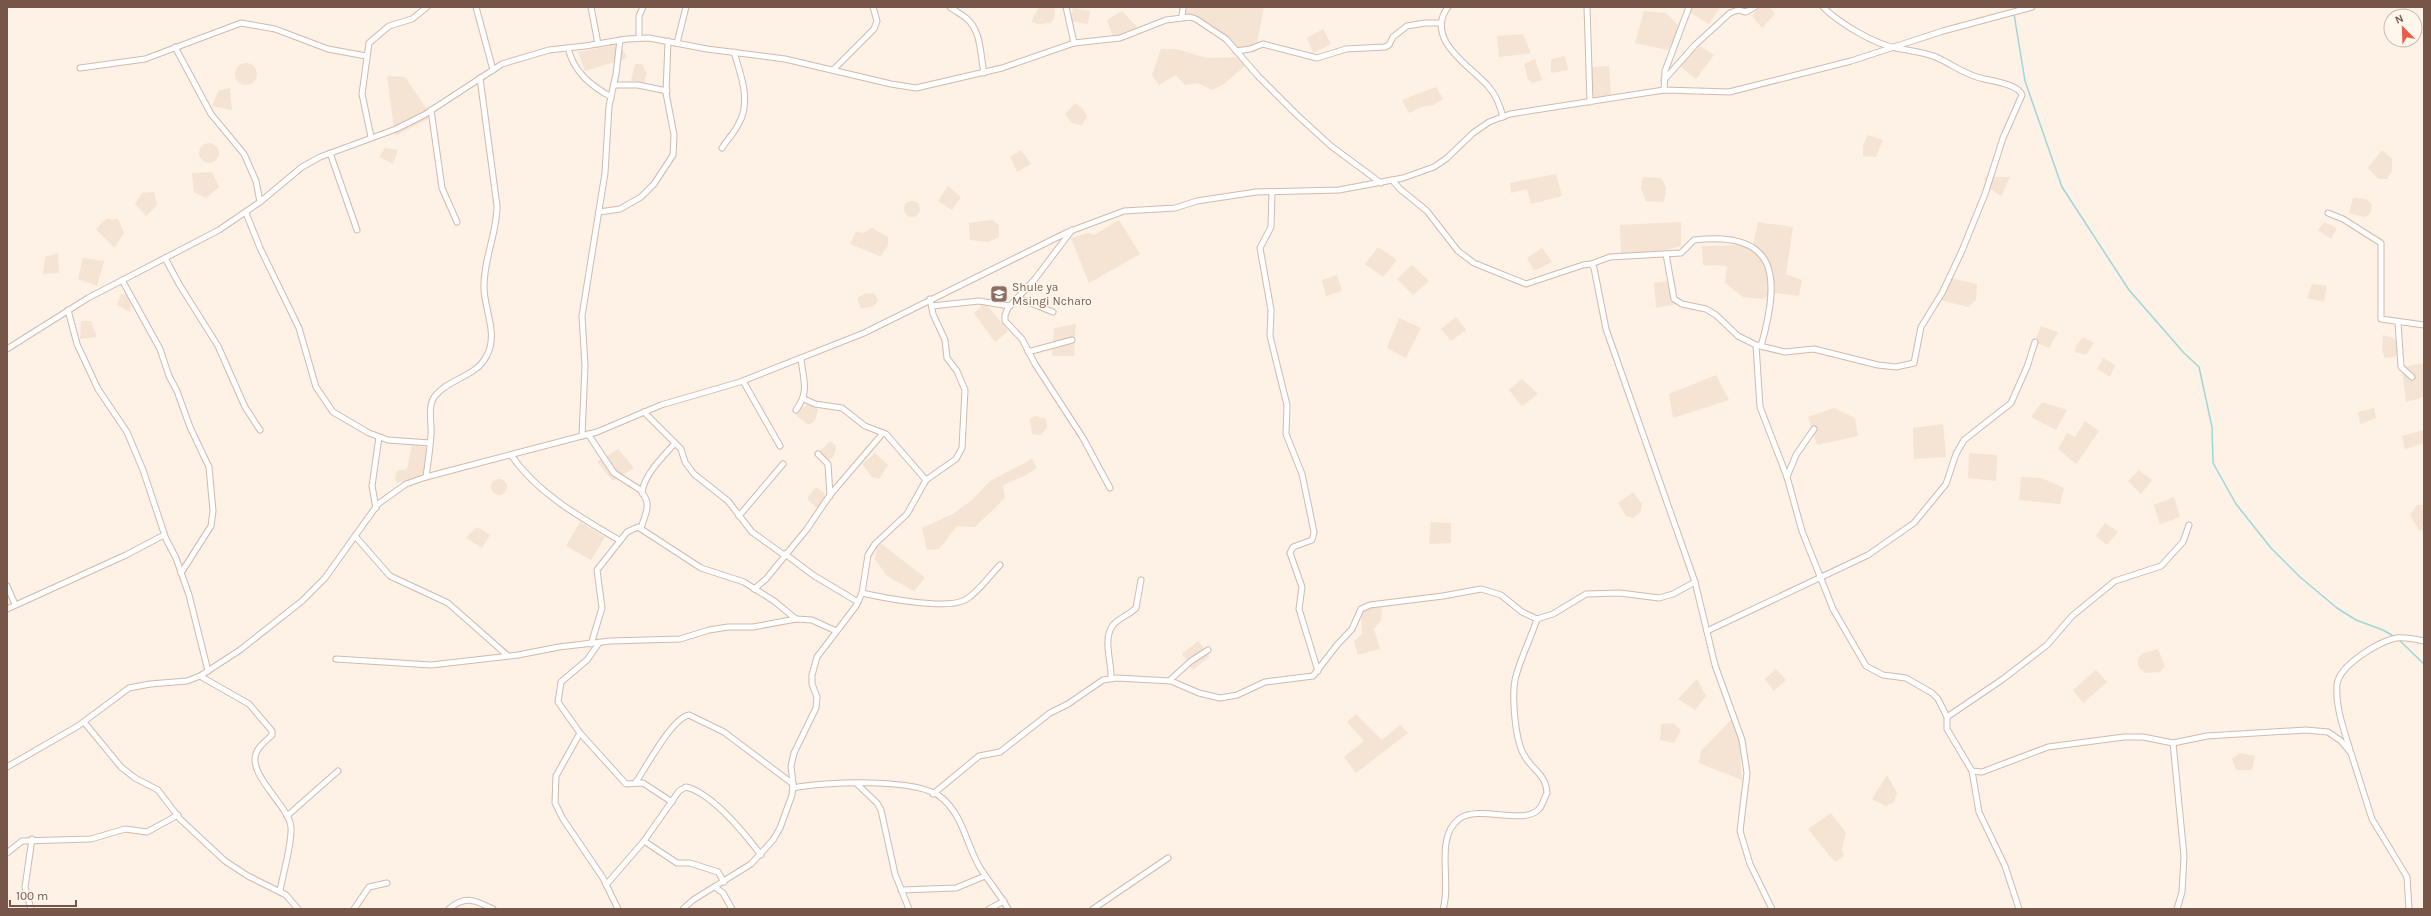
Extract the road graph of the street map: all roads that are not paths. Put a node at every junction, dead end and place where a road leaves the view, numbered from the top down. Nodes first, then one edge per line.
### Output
1 (427, 7) edge
2 (476, 7) edge
3 (591, 7) edge
4 (643, 7) edge
5 (686, 7) edge
6 (873, 7) edge
7 (950, 7) edge
8 (1066, 7) edge
9 (1183, 7) edge
10 (1448, 7) edge
11 (1587, 7) edge
12 (1689, 7) edge
13 (1755, 7) edge
14 (1823, 7) edge
15 (2032, 7) edge
16 (1182, 16) junction
17 (1441, 23) junction
18 (639, 38) junction
19 (620, 40) junction
20 (668, 41) junction
21 (677, 43) junction
22 (598, 44) junction
23 (1074, 44) junction
24 (175, 47) junction
25 (568, 48) junction
26 (1895, 48) junction
27 (1236, 51) junction
28 (734, 52) junction
29 (366, 56) junction
30 (80, 68) dead end
31 (492, 70) junction
32 (833, 70) junction
33 (984, 73) junction
34 (480, 78) junction
35 (1664, 80) junction
36 (614, 85) junction
37 (1664, 90) junction
38 (667, 92) junction
39 (611, 97) junction
40 (1590, 102) junction
41 (431, 110) junction
42 (1503, 117) junction
43 (371, 137) junction
44 (722, 148) dead end
45 (330, 153) junction
46 (1392, 180) junction
47 (1381, 183) junction
48 (1272, 192) junction
49 (260, 202) junction
50 (599, 212) junction
51 (246, 213) junction
52 (2328, 213) dead end
53 (457, 222) dead end
54 (357, 230) dead end
55 (1072, 230) junction
56 (1666, 254) junction
57 (165, 258) junction
58 (1591, 264) junction
59 (122, 280) junction
60 (1018, 298) junction
61 (930, 299) junction
62 (932, 306) junction
63 (1010, 306) junction
64 (68, 310) junction
65 (1053, 312) dead end
66 (2398, 322) junction
67 (2424, 325) edge
68 (1072, 340) dead end
69 (2035, 342) dead end
70 (1759, 345) junction
71 (7, 349) edge
72 (1028, 352) junction
73 (801, 358) junction
74 (2412, 377) dead end
75 (743, 381) junction
76 (804, 399) junction
77 (796, 410) dead end
78 (644, 412) junction
79 (1814, 429) dead end
80 (260, 430) dead end
81 (883, 433) junction
82 (588, 434) junction
83 (582, 436) junction
84 (379, 437) junction
85 (430, 443) junction
86 (675, 443) junction
87 (780, 446) dead end
88 (818, 454) dead end
89 (511, 455) junction
90 (782, 464) dead end
91 (426, 477) junction
92 (1787, 477) junction
93 (926, 480) junction
94 (1110, 488) dead end
95 (642, 491) junction
96 (830, 496) junction
97 (376, 508) junction
98 (739, 516) junction
99 (2189, 525) dead end
100 (641, 528) junction
101 (164, 535) junction
102 (355, 536) junction
103 (619, 540) junction
104 (784, 555) junction
105 (1000, 565) dead end
106 (181, 573) junction
107 (1819, 576) junction
108 (1141, 580) dead end
109 (1694, 582) junction
110 (7, 586) edge
111 (754, 589) junction
112 (862, 593) junction
113 (858, 602) junction
114 (15, 604) junction
115 (7, 609) edge
116 (1537, 618) junction
117 (796, 619) junction
118 (836, 631) junction
119 (1707, 631) junction
120 (2424, 641) edge
121 (599, 643) junction
122 (591, 644) junction
123 (1208, 650) dead end
124 (508, 656) junction
125 (336, 659) dead end
126 (208, 671) junction
127 (1318, 671) junction
128 (200, 676) junction
129 (1111, 678) junction
130 (1170, 680) junction
131 (1947, 717) junction
132 (84, 722) junction
133 (580, 734) junction
134 (2173, 743) junction
135 (2351, 753) junction
136 (7, 767) edge
137 (1972, 771) junction
138 (338, 772) dead end
139 (636, 782) junction
140 (857, 784) junction
141 (793, 786) junction
142 (933, 794) junction
143 (672, 802) junction
144 (178, 815) junction
145 (287, 816) junction
146 (32, 839) junction
147 (644, 841) junction
148 (7, 853) edge
149 (761, 855) junction
150 (1168, 858) dead end
151 (985, 876) junction
152 (724, 882) junction
153 (387, 883) dead end
154 (606, 885) junction
155 (715, 887) junction
156 (901, 890) junction
157 (280, 891) junction
158 (1004, 901) junction
159 (31, 909) edge
160 (298, 909) edge
161 (354, 909) edge
162 (449, 909) edge
163 (493, 909) edge
164 (618, 909) edge
165 (683, 909) edge
166 (732, 909) edge
167 (909, 909) edge
168 (989, 909) edge
169 (1008, 909) edge
170 (1093, 909) edge
171 (1443, 909) edge
172 (1772, 909) edge
173 (2019, 909) edge
174 (2177, 909) edge
175 (2409, 909) edge

1 - 29 street
2 - 31 street
3 - 22 street
4 - 18 street
5 - 21 street
6 - 32 street
7 - 33 street
8 - 23 street
9 - 16 street
10 - 17 street
11 - 40 street
12 - 35 street
13 - 35 street
14 - 26 street
15 - 26 street
16 - 23 street
16 - 27 street
17 - 27 street
17 - 42 street
18 - 19 street
18 - 20 street
19 - 22 street
19 - 36 street
20 - 21 street
20 - 38 street
21 - 28 street
22 - 25 street
23 - 33 street
24 - 29 street
24 - 30 street
24 - 49 street
25 - 31 street
25 - 39 street
26 - 37 street
26 - 70 street
27 - 47 street
28 - 32 street
28 - 44 street
29 - 43 street
31 - 34 street
32 - 33 street
34 - 41 street
34 - 85 street
35 - 37 street
36 - 38 street
36 - 39 street
37 - 40 street
38 - 50 street
39 - 50 street
40 - 42 street
41 - 43 street
41 - 53 street
42 - 46 street
43 - 45 street
45 - 49 street
45 - 54 street
46 - 47 street
46 - 58 street
47 - 48 street
48 - 55 street
48 - 127 street
49 - 51 street
50 - 83 street
51 - 57 street
51 - 84 street
52 - 66 street
55 - 60 street
55 - 61 street
56 - 58 street
56 - 70 street
56 - 70 street
57 - 59 street
57 - 80 street
58 - 109 street
59 - 64 street
59 - 106 street
60 - 63 street
60 - 65 street
61 - 62 street
61 - 73 street
62 - 63 street
62 - 93 street
63 - 72 street
64 - 71 street
64 - 101 street
66 - 67 street
66 - 74 street
68 - 72 street
69 - 107 street
70 - 92 street
72 - 94 street
73 - 75 street
73 - 76 street
75 - 78 street
75 - 87 street
76 - 77 street
76 - 81 street
78 - 82 street
78 - 86 street
79 - 92 street
81 - 93 street
81 - 96 street
82 - 83 street
82 - 95 street
83 - 89 street
84 - 85 street
84 - 97 street
85 - 91 street
86 - 95 street
86 - 98 street
88 - 96 street
89 - 91 street
89 - 103 street
90 - 98 street
91 - 97 street
92 - 107 street
93 - 112 street
95 - 100 street
96 - 104 street
97 - 102 street
98 - 104 street
99 - 131 street
100 - 103 street
100 - 111 street
101 - 106 street
101 - 114 street
102 - 124 street
102 - 126 street
103 - 122 street
104 - 111 street
104 - 113 street
105 - 112 street
106 - 126 street
107 - 119 street
107 - 131 street
108 - 129 street
109 - 116 street
109 - 119 street
110 - 114 street
111 - 117 street
112 - 113 street
113 - 118 street
114 - 115 street
116 - 127 street
116 - 171 street
117 - 118 street
117 - 121 street
118 - 141 street
119 - 172 street
120 - 135 street
121 - 122 street
121 - 133 street
122 - 124 street
123 - 130 street
124 - 125 street
126 - 128 street
127 - 130 street
128 - 132 street
128 - 145 street
129 - 130 street
129 - 142 street
131 - 137 street
132 - 136 street
132 - 144 street
133 - 139 street
133 - 154 street
134 - 135 street
134 - 137 street
134 - 174 street
135 - 175 street
137 - 173 street
138 - 145 street
139 - 141 street
139 - 143 street
140 - 141 street
140 - 142 street
140 - 156 street
141 - 149 street
142 - 151 street
143 - 147 street
143 - 149 street
144 - 146 street
144 - 157 street
145 - 157 street
146 - 148 street
146 - 159 street
147 - 152 street
147 - 154 street
149 - 152 street
150 - 170 street
151 - 156 street
151 - 158 street
152 - 155 street
153 - 161 street
154 - 164 street
155 - 165 street
155 - 166 street
156 - 167 street
157 - 160 street
158 - 168 street
158 - 169 street
162 - 163 street

